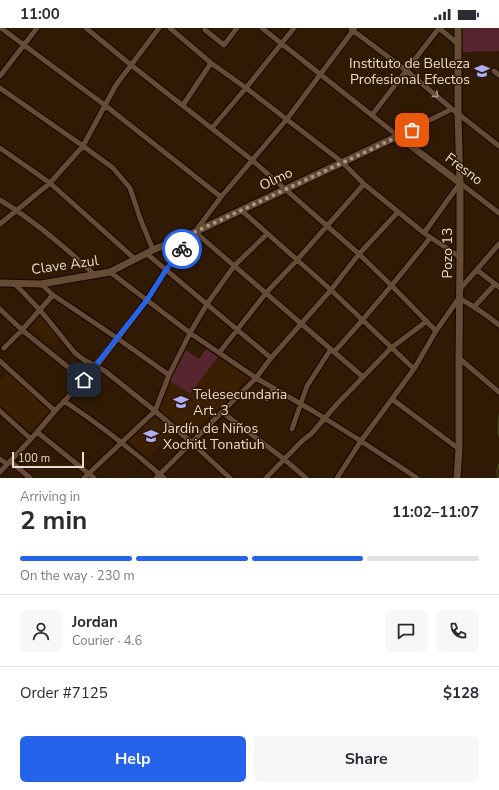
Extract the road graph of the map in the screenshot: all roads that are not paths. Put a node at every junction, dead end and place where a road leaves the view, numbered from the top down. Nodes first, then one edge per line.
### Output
1 (1, 28) edge
2 (37, 28) edge
3 (86, 28) edge
4 (159, 28) edge
5 (170, 28) edge
6 (237, 28) edge
7 (262, 28) edge
8 (294, 28) edge
9 (439, 28) edge
10 (458, 28) edge
11 (353, 29) edge
12 (205, 30) dead end
13 (283, 44) junction
14 (458, 44) junction
15 (24, 45) junction
16 (211, 63) junction
17 (131, 65) junction
18 (407, 70) junction
19 (494, 71) dead end
20 (321, 74) junction
21 (0, 76) edge
22 (499, 76) edge
23 (0, 88) edge
24 (246, 88) junction
25 (183, 105) junction
26 (106, 106) junction
27 (455, 111) junction
28 (372, 115) junction
29 (287, 119) junction
30 (212, 128) junction
31 (398, 136) junction
32 (83, 146) junction
33 (499, 146) edge
34 (0, 148) edge
35 (252, 160) junction
36 (342, 162) junction
37 (50, 183) junction
38 (460, 183) junction
39 (364, 184) junction
40 (286, 190) junction
41 (221, 197) junction
42 (0, 200) edge
43 (241, 210) junction
44 (18, 211) junction
45 (398, 212) junction
46 (499, 213) edge
47 (0, 224) edge
48 (327, 226) junction
49 (195, 232) junction
50 (424, 233) junction
51 (267, 234) junction
52 (430, 238) junction
53 (499, 244) edge
54 (153, 250) junction
55 (146, 254) junction
56 (359, 254) junction
57 (460, 257) junction
58 (135, 259) junction
59 (298, 260) junction
60 (234, 266) junction
61 (166, 270) junction
62 (476, 270) junction
63 (110, 272) junction
64 (95, 274) junction
65 (0, 283) edge
66 (15, 284) junction
67 (41, 284) junction
68 (392, 286) junction
69 (497, 286) edge
70 (460, 289) junction
71 (331, 290) junction
72 (266, 293) junction
73 (53, 295) junction
74 (459, 298) junction
75 (147, 300) junction
76 (207, 304) junction
77 (474, 306) junction
78 (0, 309) edge
79 (40, 310) junction
80 (363, 321) junction
81 (427, 321) junction
82 (301, 323) junction
83 (499, 325) edge
84 (22, 330) junction
85 (238, 330) junction
86 (436, 331) junction
87 (190, 333) junction
88 (118, 338) junction
89 (4, 348) dead end
90 (391, 348) junction
91 (333, 350) junction
92 (220, 353) junction
93 (271, 358) junction
94 (458, 358) junction
95 (0, 361) edge
96 (96, 367) junction
97 (414, 369) junction
98 (169, 375) junction
99 (364, 377) junction
100 (256, 378) junction
101 (84, 380) junction
102 (274, 389) junction
103 (499, 392) edge
104 (267, 399) dead end
105 (392, 399) junction
106 (64, 401) junction
107 (300, 404) junction
108 (0, 411) edge
109 (55, 411) junction
110 (155, 411) junction
111 (222, 412) junction
112 (324, 418) junction
113 (292, 429) dead end
114 (37, 432) junction
115 (31, 439) junction
116 (361, 441) junction
117 (191, 442) junction
118 (121, 443) junction
119 (458, 449) junction
120 (0, 459) edge
121 (284, 459) junction
122 (8, 462) junction
123 (0, 472) edge
124 (89, 474) junction
125 (160, 477) edge
126 (30, 478) edge
127 (84, 478) edge
128 (94, 478) edge
129 (230, 478) edge
130 (266, 478) edge
131 (306, 478) edge
132 (337, 478) edge
133 (417, 478) edge
134 (457, 478) edge

1 - 15 street
2 - 15 street
3 - 17 street
4 - 17 street
5 - 16 street
6 - 12 street
7 - 13 street, Fresno
8 - 13 street
9 - 14 street
9 - 18 street
10 - 14 main road, Pozo 13
11 - 18 street
11 - 20 street
13 - 20 street, Fresno
13 - 24 street
14 - 27 main road, Pozo 13
15 - 21 street
15 - 26 street
16 - 24 street
16 - 25 street
17 - 25 street
17 - 26 street
18 -> 27 street
18 - 28 street
19 - 22 street
20 - 28 street, Fresno
20 - 29 street
23 - 32 street
24 - 29 street
24 - 30 street
25 - 30 street
26 - 32 street
26 - 41 street
27 - 31 street, Olmo
27 - 33 street
27 - 38 main road, Pozo 13
28 - 31 street, Fresno
29 - 35 street
29 - 36 street
30 - 35 street
31 - 36 main road, Olmo
31 - 38 main road, Fresno
32 - 37 street
32 - 54 street
34 - 37 street
35 - 40 street
35 - 41 street
36 - 39 street
36 - 40 main road, Olmo
37 - 44 street
37 - 58 street
38 - 46 street, Fresno
38 - 50 street
38 - 57 main road, Pozo 13
39 - 45 street
39 - 48 street
40 - 43 main road, Olmo
40 - 48 street
41 - 49 street
42 - 44 street
43 - 49 main road, Olmo
43 - 51 street
44 - 47 street
44 - 64 street
45 - 50 street
45 - 56 street
48 - 56 street
48 - 59 street
49 - 54 main road, Olmo
49 - 60 street
49 - 61 street
50 - 52 street
51 - 59 street
51 - 60 street
52 - 57 street
52 - 68 street
53 - 62 street
54 - 55 main road, Olmo
55 - 58 main road, Olmo
55 - 61 street
56 - 68 street
56 - 71 street
57 - 70 main road, Pozo 13
58 - 63 main road, Olmo
59 - 71 street
59 - 72 street
60 - 72 street
60 - 76 street
61 - 75 street
61 - 76 street
62 - 69 street
62 - 70 street
63 - 64 main road, Clave Azul
63 - 75 street
64 - 67 main road, Clave Azul
65 - 66 main road, Clave Azul
66 - 67 main road, Clave Azul
66 - 79 street
67 - 73 street
68 - 80 street
68 - 81 street
69 - 77 street
70 - 74 main road, Pozo 13
71 - 80 street
71 - 82 street
72 - 82 street
72 - 85 street
73 - 79 street
73 - 88 street
74 - 77 street
74 - 86 street
74 - 94 main road, Pozo 13
75 - 87 street
75 - 88 street
76 - 85 street
76 - 87 street
77 - 83 street
78 - 84 street
79 - 84 street
79 - 96 street
80 - 90 street
80 - 91 street
81 - 86 street
81 - 90 street
82 - 91 street
82 - 93 street
84 - 89 street
84 - 101 street
85 - 92 street
85 - 93 street
86 - 97 street
87 - 92 street
87 - 98 street
88 - 96 street
88 - 98 street
90 - 97 street
90 - 99 street
91 - 99 street
91 - 107 street
92 - 100 street
93 - 100 street
94 - 103 street
94 - 119 main road, Pozo 13
95 - 109 street
96 - 101 street
96 - 110 street
97 - 105 street
98 - 110 street
99 - 112 street
100 - 102 street
100 - 111 street
101 - 106 street
102 - 104 street
102 - 107 street
105 - 116 street
105 - 119 street
106 - 109 street
106 - 118 street
107 - 112 street
107 - 113 street
108 - 115 street
109 - 114 street
110 - 117 street
110 - 118 street
111 - 117 street
111 - 121 street
112 - 116 street
112 - 121 street
114 - 115 street
114 - 124 street
115 - 122 street
116 - 132 street
116 - 133 street
117 - 125 street
117 - 129 street
118 - 124 street
118 - 125 street
119 - 134 main road, Pozo 13
120 - 122 street
121 - 130 street
121 - 131 street
122 - 123 street
122 - 126 street
124 - 127 street
124 - 128 street

